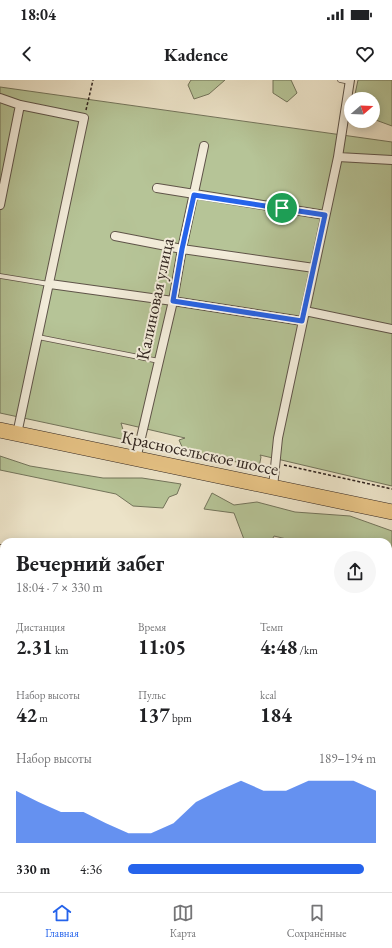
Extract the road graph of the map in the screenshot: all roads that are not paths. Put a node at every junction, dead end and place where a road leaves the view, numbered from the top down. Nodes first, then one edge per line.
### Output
1 (340, 80) edge
2 (350, 81) edge
3 (0, 98) edge
4 (20, 105) junction
5 (204, 146) dead end
6 (338, 157) junction
7 (392, 160) edge
8 (157, 188) dead end
9 (194, 195) junction
10 (0, 205) edge
11 (325, 215) junction
12 (115, 236) dead end
13 (182, 249) junction
14 (314, 268) junction
15 (0, 276) edge
16 (50, 284) junction
17 (173, 301) junction
18 (304, 311) junction
19 (302, 321) junction
20 (392, 329) edge
21 (38, 337) junction
22 (159, 361) junction
23 (0, 430) edge
24 (17, 434) junction
25 (136, 459) junction
26 (273, 488) junction
27 (392, 512) edge

1 - 2 lane
2 - 6 street
3 - 4 street
4 - 10 street
4 - 16 street
5 - 9 street, Калиновая улица
6 - 7 street
6 - 11 street
8 - 9 street
9 - 11 street
9 - 13 street, Калиновая улица
11 - 14 street
12 - 13 street
13 - 14 street
13 - 17 street, Калиновая улица
14 - 18 street
15 - 16 lane
16 - 17 street
16 - 21 street
17 - 19 street
17 - 22 street, Калиновая улица
18 - 19 street
18 - 20 street
19 - 26 street
21 - 22 lane
21 - 24 street
22 - 25 street, Калиновая улица
23 - 24 highway, Красносельское шоссе
24 - 25 highway, Красносельское шоссе
25 - 26 highway, Красносельское шоссе
26 - 27 highway, Красносельское шоссе

